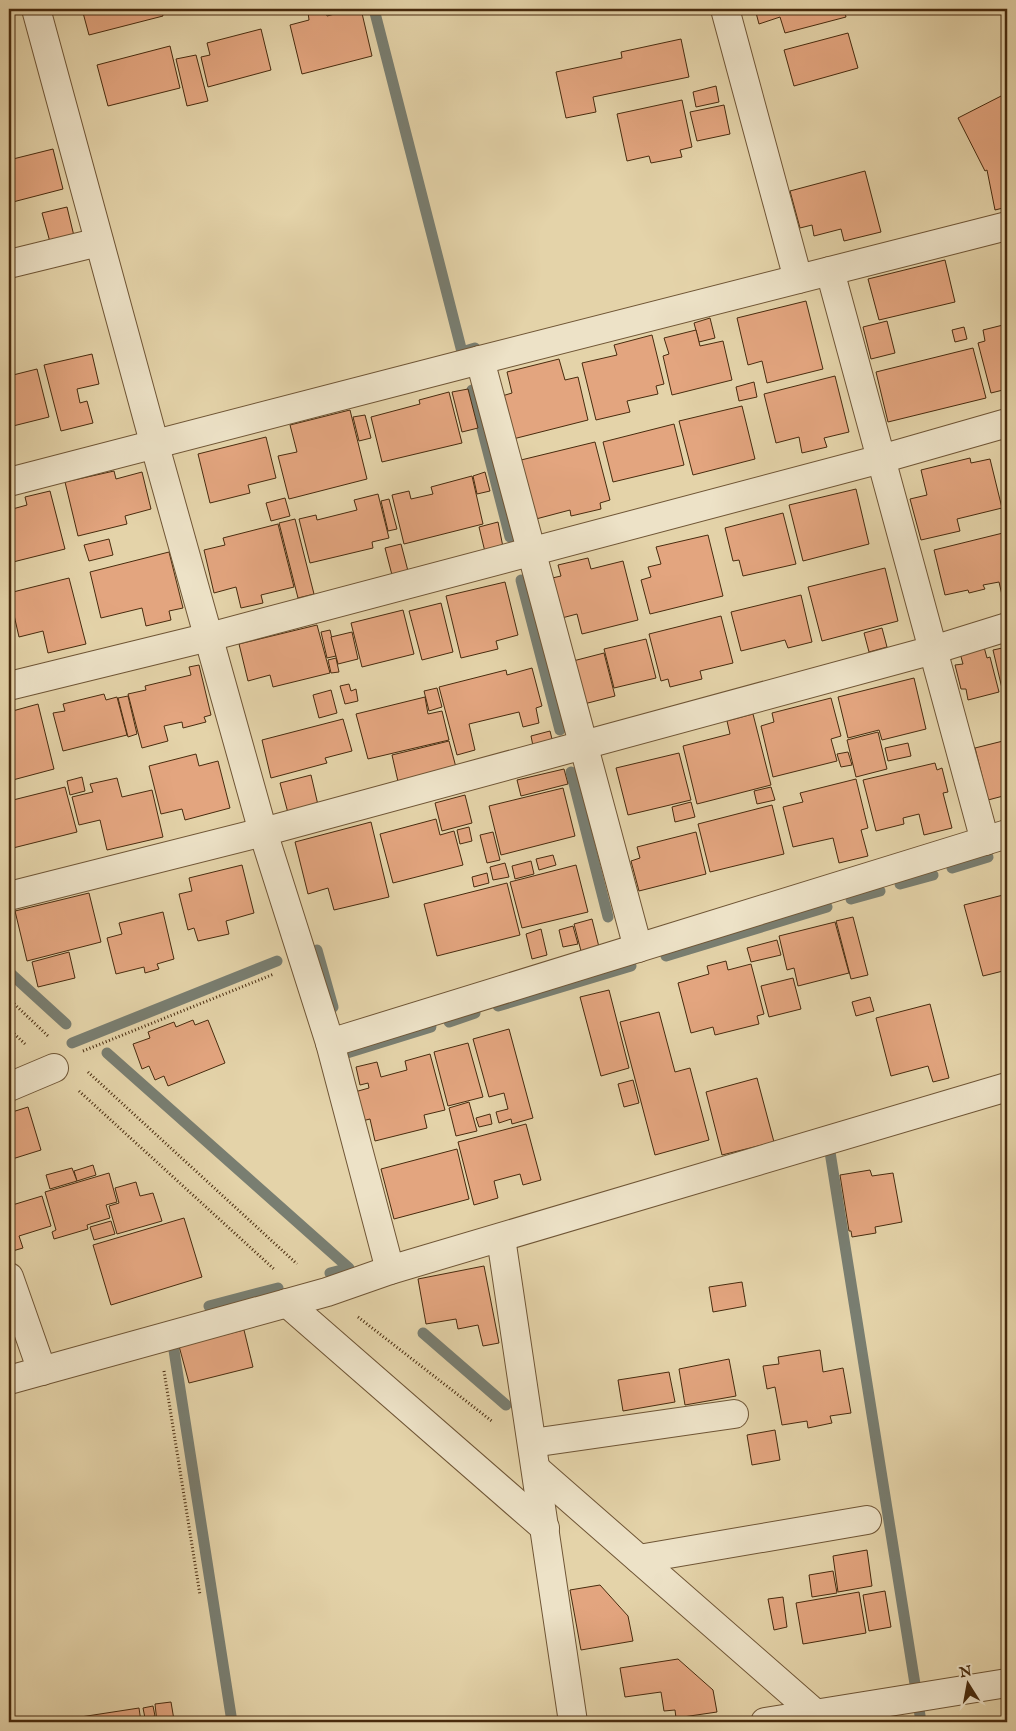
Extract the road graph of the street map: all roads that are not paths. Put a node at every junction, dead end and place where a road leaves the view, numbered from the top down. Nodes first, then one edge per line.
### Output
1 (36, 9) edge
2 (725, 9) edge
3 (1007, 226) edge
4 (99, 242) junction
5 (9, 264) edge
6 (830, 271) junction
7 (798, 279) junction
8 (480, 360) junction
9 (1007, 424) edge
10 (155, 446) junction
11 (881, 459) junction
12 (9, 482) edge
13 (531, 551) junction
14 (1007, 627) edge
15 (209, 637) junction
16 (933, 650) junction
17 (9, 686) edge
18 (584, 745) junction
19 (263, 832) junction
20 (996, 838) edge
21 (9, 896) edge
22 (638, 948) junction
23 (330, 1043) junction
24 (54, 1068) dead end
25 (9, 1087) edge
26 (1007, 1087) edge
27 (500, 1238) junction
28 (390, 1270) junction
29 (9, 1277) edge
30 (287, 1303) junction
31 (42, 1371) junction
32 (9, 1380) edge
33 (734, 1414) dead end
34 (534, 1455) junction
35 (867, 1520) dead end
36 (545, 1528) junction
37 (638, 1559) junction
38 (1007, 1684) edge
39 (820, 1718) edge
40 (573, 1722) edge
41 (765, 1722) edge

1 - 4 street
2 - 7 street
3 - 6 street
4 - 5 street
4 - 10 street
6 - 7 street
6 - 11 street
7 - 8 street
8 - 10 street
8 - 13 street
9 - 11 street
10 - 12 street
10 - 15 street
11 - 13 street
11 - 16 street
13 - 15 street
13 - 18 street
14 - 16 street
15 - 17 street
15 - 19 street
16 - 18 street
16 - 20 street
18 - 19 street
18 - 22 street
19 - 21 street
19 - 23 street
20 - 22 street
22 - 23 street
23 - 28 street
24 - 25 street
26 - 27 street
27 - 28 street
27 - 34 street
28 - 30 street
29 - 31 street
30 - 31 street
30 - 36 street
31 - 32 street
33 - 34 street
34 - 36 street
34 - 37 street
35 - 37 street
36 - 40 street
37 - 39 street
38 - 39 street
39 - 41 street

